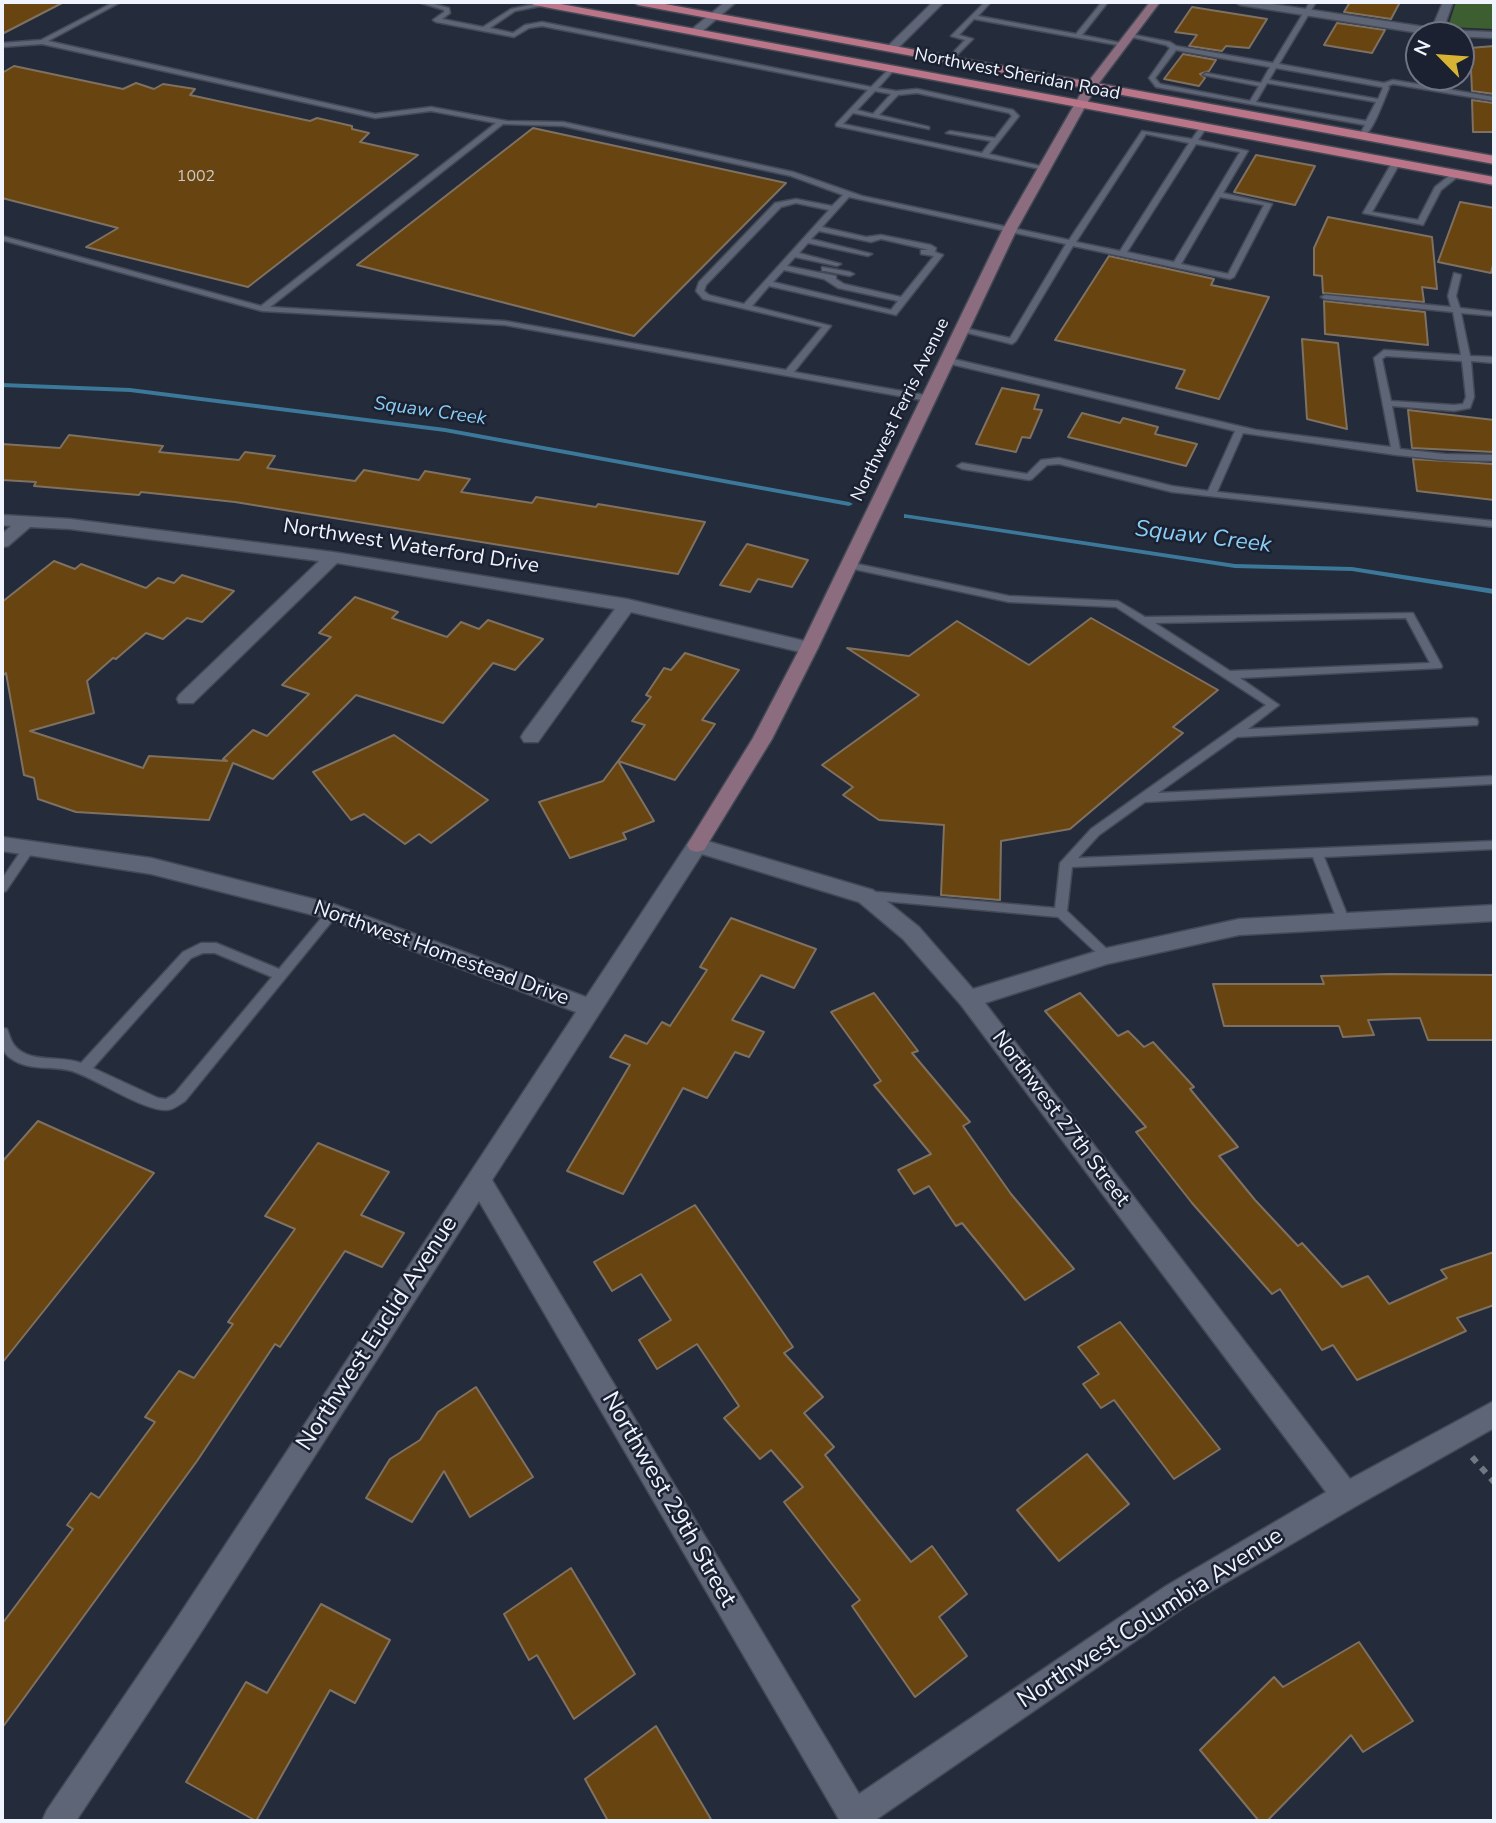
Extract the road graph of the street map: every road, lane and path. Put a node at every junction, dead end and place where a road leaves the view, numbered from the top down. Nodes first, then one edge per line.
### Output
1 (118, 2) edge
2 (421, 2) edge
3 (511, 2) edge
4 (731, 2) edge
5 (939, 2) edge
6 (988, 2) edge
7 (1098, 2) edge
8 (1105, 2) edge
9 (1115, 2) edge
10 (1155, 2) edge
11 (1241, 2) edge
12 (1313, 2) edge
13 (1448, 2) edge
14 (539, 3) edge
15 (639, 3) edge
16 (1307, 12) junction
17 (1094, 15) junction
18 (715, 16) junction
19 (973, 17) junction
20 (1441, 21) edge
21 (474, 27) junction
22 (1405, 28) edge
23 (485, 29) junction
24 (695, 32) junction
25 (1475, 35) edge
26 (1494, 35) edge
27 (1077, 36) junction
28 (1127, 40) junction
29 (42, 43) junction
30 (2, 45) edge
31 (1174, 48) junction
32 (891, 49) junction
33 (949, 60) junction
34 (1275, 65) junction
35 (1160, 67) junction
36 (892, 69) junction
37 (1172, 69) dead end
38 (1206, 75) dead end
39 (1264, 83) junction
40 (1384, 85) junction
41 (1091, 86) junction
42 (873, 89) junction
43 (896, 93) junction
44 (1494, 99) edge
45 (1380, 102) junction
46 (1252, 103) junction
47 (1080, 104) junction
48 (852, 111) junction
49 (874, 115) junction
50 (502, 122) junction
51 (929, 126) dead end
52 (1203, 127) junction
53 (952, 130) dead end
54 (1366, 130) junction
55 (964, 133) joint
56 (997, 139) junction
57 (1193, 141) junction
58 (984, 155) junction
59 (1494, 160) edge
60 (1396, 163) junction
61 (1045, 168) junction
62 (1457, 174) junction
63 (1494, 181) edge
64 (1218, 194) junction
65 (847, 195) junction
66 (834, 209) junction
67 (1010, 229) junction
68 (811, 234) junction
69 (2, 238) edge
70 (866, 239) junction
71 (1071, 243) junction
72 (1122, 254) junction
73 (928, 260) joint
74 (788, 261) junction
75 (1176, 265) junction
76 (1457, 275) dead end
77 (826, 276) junction
78 (767, 283) junction
79 (908, 288) junction
80 (893, 291) dead end
81 (1325, 298) dead end
82 (746, 307) junction
83 (262, 309) junction
84 (1455, 310) junction
85 (1494, 314) edge
86 (960, 330) junction
87 (1465, 357) junction
88 (945, 360) junction
89 (1494, 360) edge
90 (788, 373) junction
91 (927, 398) junction
92 (1387, 403) junction
93 (1240, 429) junction
94 (1396, 452) junction
95 (1494, 458) edge
96 (962, 466) dead end
97 (1211, 494) junction
98 (2, 520) edge
99 (27, 521) junction
100 (1494, 524) edge
101 (2, 542) edge
102 (333, 557) junction
103 (848, 565) junction
104 (627, 605) junction
105 (1143, 620) junction
106 (809, 648) junction
107 (1228, 675) junction
108 (186, 699) dead end
109 (1473, 722) dead end
110 (1235, 733) junction
111 (531, 737) dead end
112 (1494, 780) edge
113 (1143, 798) junction
114 (2, 845) edge
115 (697, 845) junction
116 (1494, 845) edge
117 (29, 848) junction
118 (1317, 853) junction
119 (1066, 863) junction
120 (2, 888) edge
121 (866, 896) junction
122 (333, 912) junction
123 (1494, 913) edge
124 (1061, 914) junction
125 (1344, 922) junction
126 (1107, 956) junction
127 (281, 975) junction
128 (969, 999) junction
129 (591, 1008) junction
130 (2, 1033) edge
131 (83, 1070) junction
132 (479, 1179) junction
133 (1494, 1414) edge
134 (1346, 1496) junction
135 (855, 1819) edge
136 (58, 1821) edge

1 - 29 lane
2 - 21 lane
3 - 21 lane
4 - 18 street
5 - 32 street
6 - 19 lane
7 - 17 lane
8 - 17 lane
9 - 17 lane
10 - 28 street, Northwest Ferris Avenue
11 - 16 street
12 - 16 lane
13 - 20 street
14 - 23 lane
14 - 24 main road, Northwest Sheridan Road
15 - 18 main road, Northwest Sheridan Road
16 - 22 street
16 - 34 lane
17 - 27 lane
18 - 24 street
18 - 32 main road, Northwest Sheridan Road
19 - 27 lane
19 - 33 lane
21 - 23 lane
23 - 42 lane
24 - 36 main road, Northwest Sheridan Road
25 - 26 street
27 - 28 lane
28 - 31 lane
28 - 41 street, Northwest Ferris Avenue
29 - 30 lane
29 - 50 lane
31 - 34 lane
31 - 35 lane
32 - 33 main road, Northwest Sheridan Road
33 - 41 main road, Northwest Sheridan Road
34 - 39 lane
34 - 40 lane
35 - 37 lane
35 - 46 lane
36 - 42 lane
36 - 47 main road, Northwest Sheridan Road
38 - 39 lane
39 - 45 lane
39 - 46 lane
40 - 44 lane
40 - 45 lane
41 - 47 street, Northwest Ferris Avenue
41 - 54 main road, Northwest Sheridan Road
42 - 43 lane
42 - 48 lane
43 - 49 lane
43 - 56 lane
45 - 54 lane
46 - 54 lane
47 - 52 main road, Northwest Sheridan Road
47 - 61 street, Northwest Ferris Avenue
48 - 49 lane
48 - 58 lane
49 - 51 lane
50 - 65 lane
50 - 83 lane
52 - 57 lane
52 - 60 main road, Northwest Sheridan Road
53 - 55 lane
54 - 59 main road, Northwest Sheridan Road
55 - 56 lane
56 - 58 lane
57 - 64 lane
57 - 71 lane
57 - 72 lane
58 - 61 lane
60 - 62 main road, Northwest Sheridan Road
60 - 62 lane
61 - 67 street, Northwest Ferris Avenue
62 - 63 main road, Northwest Sheridan Road
64 - 75 lane
64 - 75 lane
65 - 66 lane
65 - 67 lane
66 - 68 lane
66 - 82 lane
67 - 71 lane
67 - 86 street, Northwest Ferris Avenue
68 - 70 lane
68 - 70 lane
68 - 74 lane
69 - 83 lane
70 - 73 lane
71 - 72 lane
71 - 86 lane
72 - 75 lane
73 - 79 lane
74 - 77 lane
74 - 77 lane
74 - 78 lane
76 - 84 lane
77 - 79 lane
78 - 79 lane
78 - 82 lane
79 - 80 lane
81 - 84 lane
82 - 90 lane
83 - 90 lane
84 - 85 lane
84 - 87 lane
86 - 88 street, Northwest Ferris Avenue
87 - 89 lane
87 - 92 lane
87 - 92 lane
88 - 91 street, Northwest Ferris Avenue
88 - 93 lane
90 - 91 lane
91 - 103 street, Northwest Ferris Avenue
92 - 94 lane
93 - 94 lane
93 - 97 lane
94 - 95 lane
96 - 97 lane
97 - 100 lane
98 - 99 street, Northwest Waterford Drive
99 - 101 street
99 - 102 street, Northwest Waterford Drive
102 - 104 street, Northwest Waterford Drive
102 - 108 street
103 - 105 lane
103 - 106 street, Northwest Ferris Avenue
104 - 106 street, Northwest Waterford Drive
104 - 111 street
105 - 107 lane
105 - 107 lane
106 - 115 street, Northwest Ferris Avenue
107 - 110 lane
109 - 110 lane
110 - 113 lane
112 - 113 lane
113 - 119 lane
114 - 117 street, Northwest Homestead Drive
115 - 121 street, Northwest 27th Street
115 - 129 street, Northwest Euclid Avenue
116 - 118 lane
117 - 120 lane
117 - 122 street, Northwest Homestead Drive
118 - 119 lane
118 - 125 lane
119 - 124 lane
121 - 124 lane
121 - 128 street, Northwest 27th Street
122 - 127 lane
122 - 129 street, Northwest Homestead Drive
123 - 125 street
124 - 126 lane
125 - 126 street
126 - 128 street
127 - 131 lane
127 - 131 lane
128 - 134 street, Northwest 27th Street
129 - 132 street, Northwest Euclid Avenue
130 - 131 lane
132 - 135 street, Northwest 29th Street
132 - 136 street, Northwest Euclid Avenue
133 - 134 street, Northwest Columbia Avenue
134 - 135 street, Northwest Columbia Avenue

